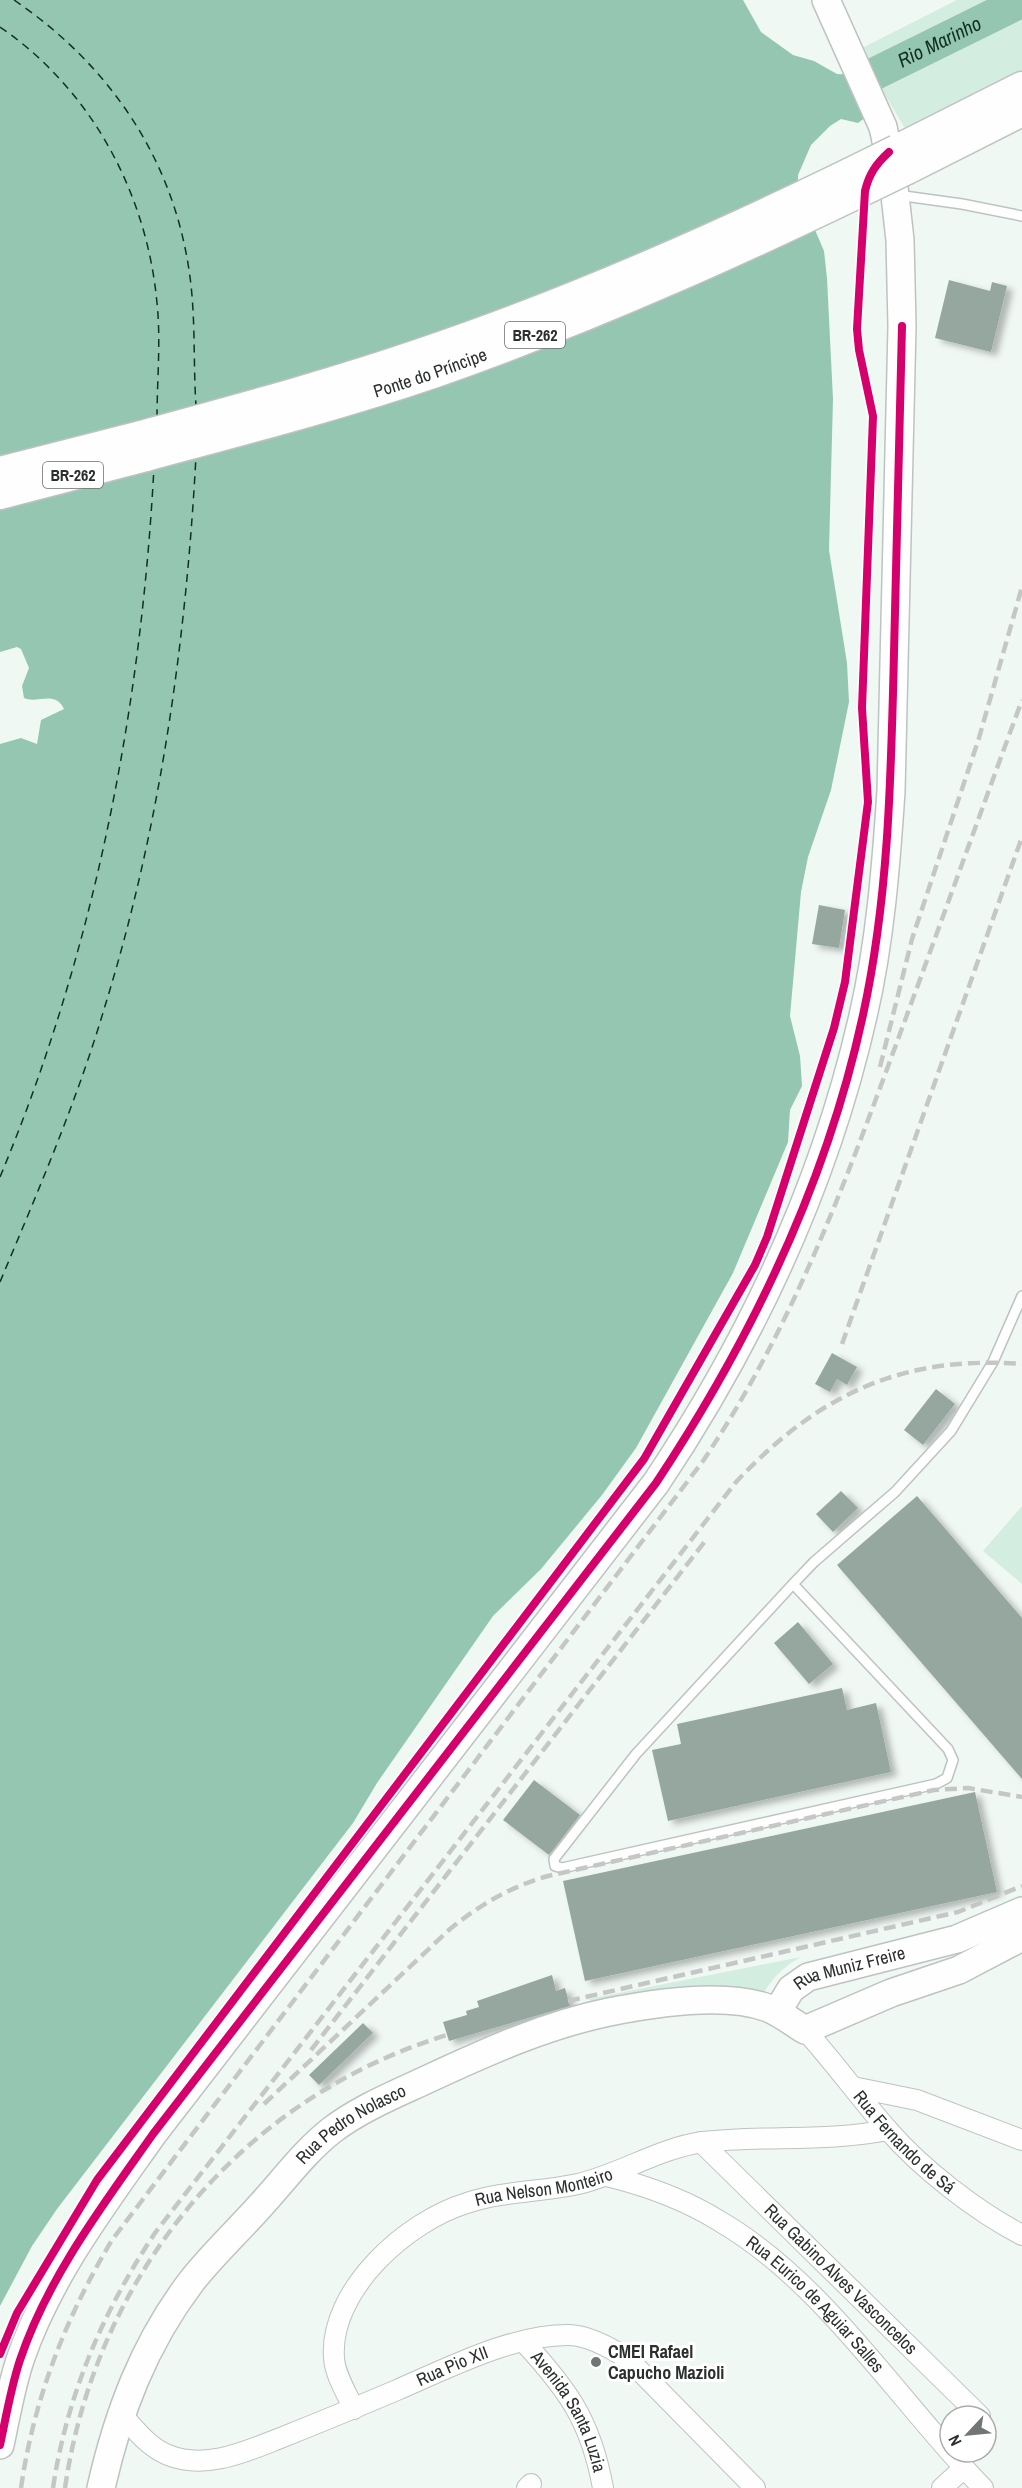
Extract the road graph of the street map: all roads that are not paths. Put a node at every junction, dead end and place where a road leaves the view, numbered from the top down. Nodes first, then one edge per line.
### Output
1 (826, 0) edge
2 (1022, 87) edge
3 (1022, 113) edge
4 (896, 160) junction
5 (1022, 216) edge
6 (0, 472) edge
7 (0, 494) edge
8 (1022, 1296) edge
9 (793, 1584) junction
10 (1022, 1911) edge
11 (1022, 1937) edge
12 (777, 2012) junction
13 (805, 2030) junction
14 (853, 2086) junction
15 (888, 2130) junction
16 (1022, 2140) edge
17 (701, 2142) junction
18 (607, 2176) junction
19 (1022, 2235) edge
20 (524, 2342) junction
21 (968, 2404) edge
22 (354, 2409) junction
23 (121, 2414) junction
24 (938, 2435) edge
25 (0, 2445) edge
26 (957, 2464) edge
27 (963, 2464) edge
28 (101, 2488) edge
29 (603, 2488) edge
30 (754, 2488) edge
31 (942, 2488) edge
32 (983, 2488) edge

1 - 4 street
2 - 4 main road
3 - 4 main road, BR-262
4 - 5 lane
4 - 6 main road, Ponte do Príncipe / BR-262, bridge
4 - 7 main road, Ponte do Príncipe / BR-262, bridge
4 - 25 street
8 - 9 lane
9 - 9 lane
10 - 12 street, Rua Muniz Freire
11 - 13 street, Rua Muniz Freire
12 - 13 street, Rua Muniz Freire
12 - 23 street, Rua Pedro Nolasco
13 - 14 street, Rua Fernando de Sá
14 - 15 street, Rua Fernando de Sá
14 - 16 street
15 - 17 street, Rua Nelson Monteiro
15 - 19 street, Rua Fernando de Sá
17 - 18 street, Rua Nelson Monteiro
17 - 21 street, Rua Gabino Alves Vasconcelos
18 - 22 street, Rua Nelson Monteiro
18 - 24 street, Rua Eurico de Aguiar Salles
20 - 22 street, Rua Pio XII
20 - 29 street, Avenida Santa Luzia
20 - 30 street, Rua Pio XII
22 - 23 street, Rua Pio XII
23 - 28 street, Rua Pedro Nolasco
26 - 31 street
27 - 32 street, Rua Eurico de Aguiar Salles

